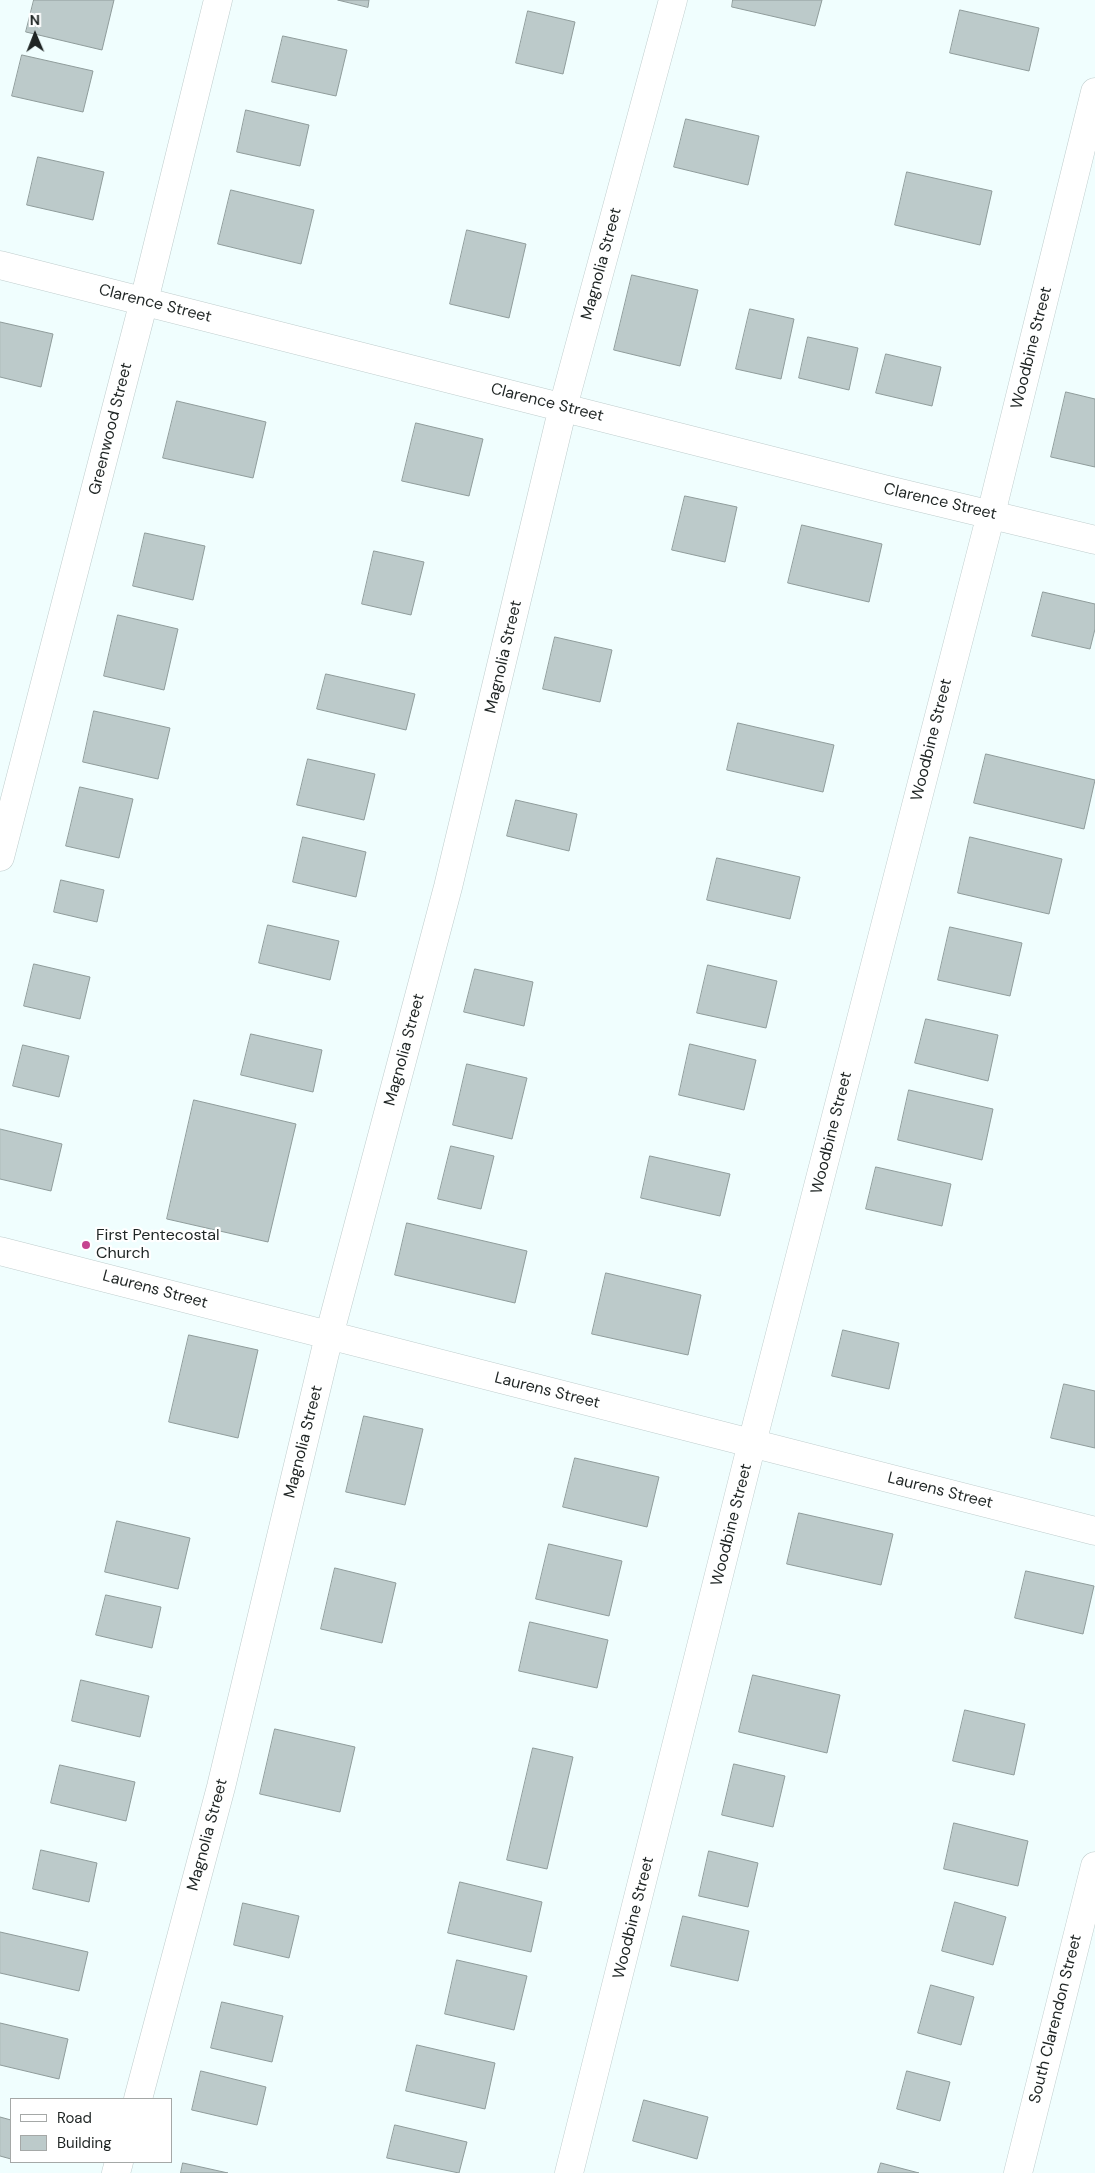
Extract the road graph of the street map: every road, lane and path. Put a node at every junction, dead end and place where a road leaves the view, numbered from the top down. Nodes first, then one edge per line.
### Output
1 (218, 0) edge
2 (673, 0) edge
3 (1095, 92) edge
4 (0, 266) edge
5 (144, 301) junction
6 (563, 407) junction
7 (990, 514) junction
8 (1095, 540) edge
9 (0, 857) edge
10 (0, 1251) edge
11 (329, 1336) junction
12 (752, 1443) junction
13 (1095, 1531) edge
14 (1095, 1866) edge
15 (138, 2098) edge
16 (569, 2173) edge
17 (1018, 2173) edge

1 - 5 street, Greenwood Street
2 - 6 street, Magnolia Street
3 - 7 street, Woodbine Street
4 - 5 street, Clarence Street
5 - 6 street, Clarence Street
5 - 9 street, Greenwood Street
6 - 7 street, Clarence Street
6 - 11 street, Magnolia Street
7 - 8 street, Clarence Street
7 - 12 street, Woodbine Street
10 - 11 street, Laurens Street
11 - 12 street, Laurens Street
11 - 15 street, Magnolia Street
12 - 13 street, Laurens Street
12 - 16 street, Woodbine Street
14 - 17 street, South Clarendon Street

